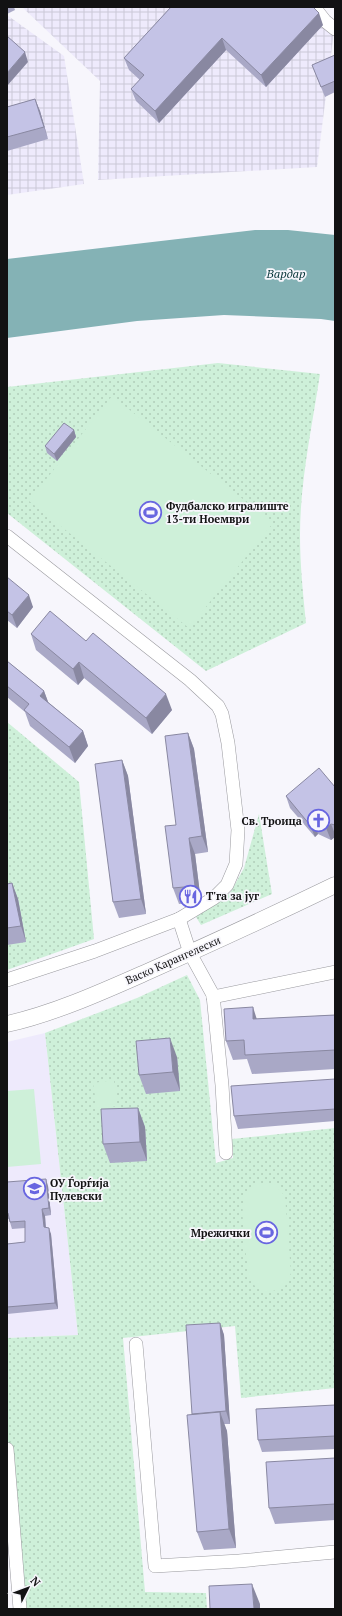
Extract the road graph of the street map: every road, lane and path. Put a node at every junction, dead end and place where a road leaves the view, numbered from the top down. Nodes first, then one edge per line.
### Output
1 (314, 7) edge
2 (335, 29) edge
3 (7, 536) edge
4 (335, 885) edge
5 (179, 919) junction
6 (190, 953) junction
7 (335, 972) edge
8 (7, 980) edge
9 (213, 997) junction
10 (7, 1024) edge
11 (226, 1153) dead end
12 (136, 1344) dead end
13 (7, 1449) edge
14 (335, 1552) edge
15 (20, 1609) edge

1 - 2 street
3 - 5 street
4 - 6 street, Васко Карангелески
5 - 6 street
5 - 8 street
6 - 9 street
6 - 10 street, Васко Карангелески
7 - 9 street
9 - 11 street
12 - 14 street
13 - 15 street

